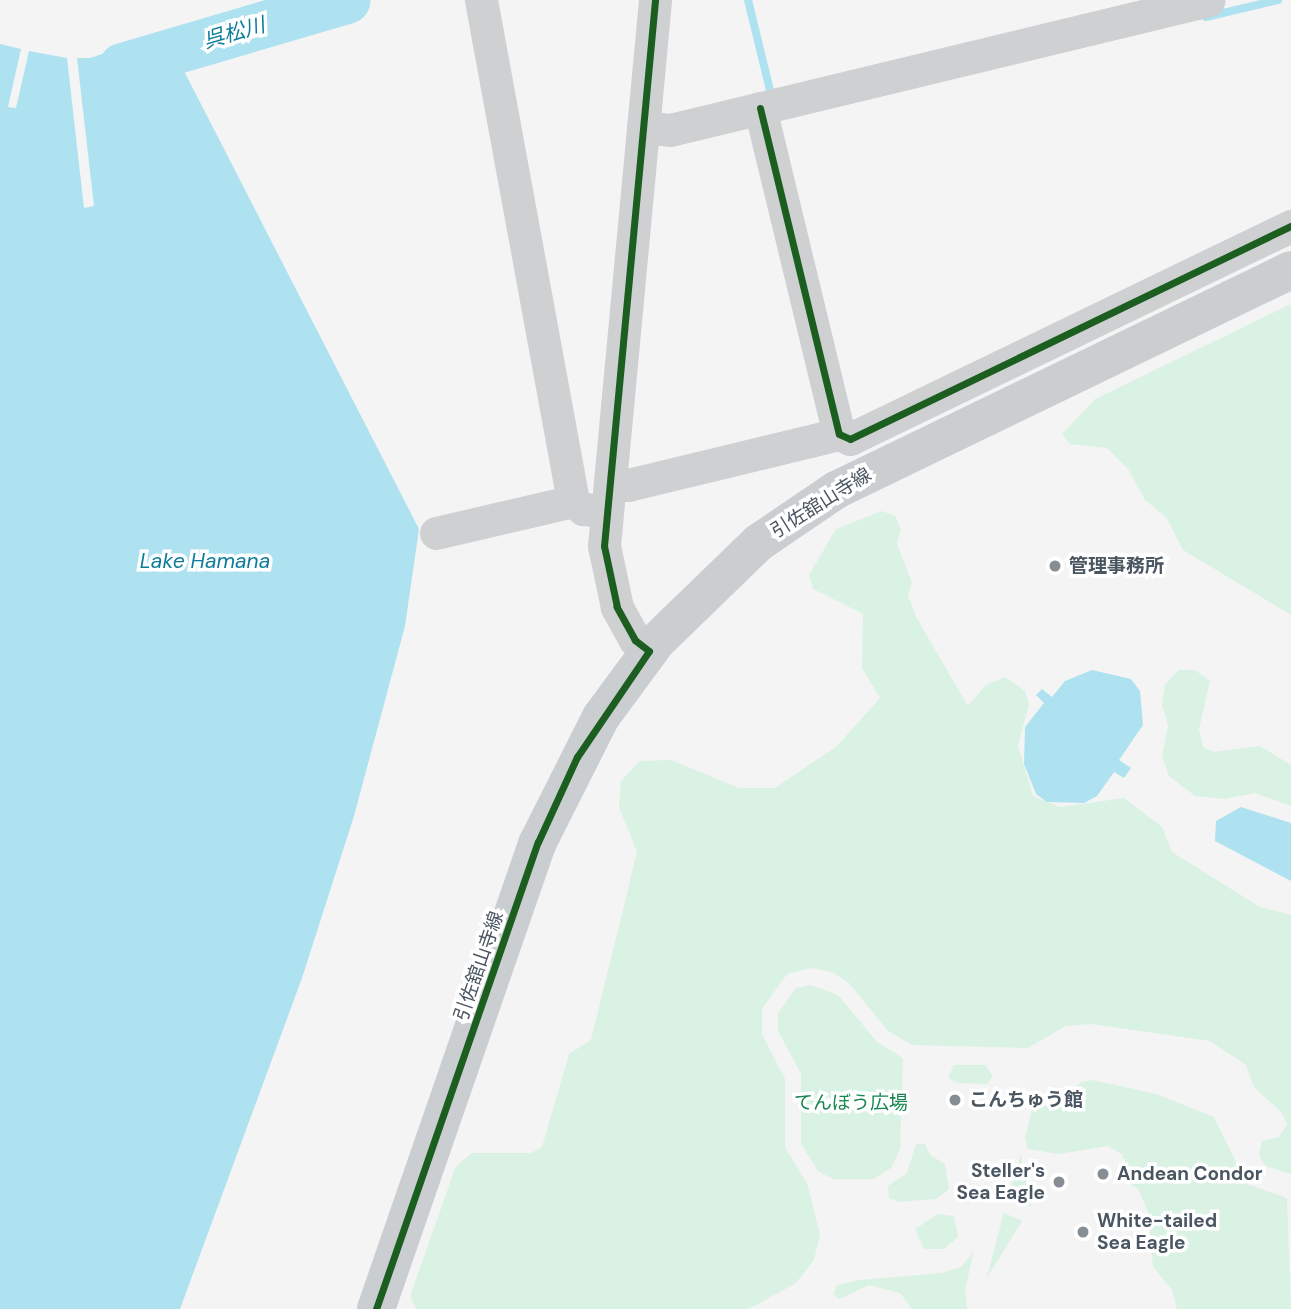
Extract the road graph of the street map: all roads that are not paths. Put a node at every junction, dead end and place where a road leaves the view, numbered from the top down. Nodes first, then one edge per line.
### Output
1 (481, 0) edge
2 (654, 0) edge
3 (1209, 0) edge
4 (760, 108) junction
5 (643, 127) junction
6 (1291, 226) edge
7 (1291, 270) edge
8 (839, 434) junction
9 (609, 497) junction
10 (573, 500) junction
11 (436, 533) dead end
12 (649, 651) junction
13 (376, 1309) edge

1 - 10 street
2 - 5 street
3 - 4 street
4 - 5 street
4 - 8 street
5 - 9 street
6 - 8 street
7 - 12 main road, 引佐舘山寺線
8 - 9 street
9 - 10 street
9 - 12 street
10 - 11 street
12 - 13 main road, 引佐舘山寺線

